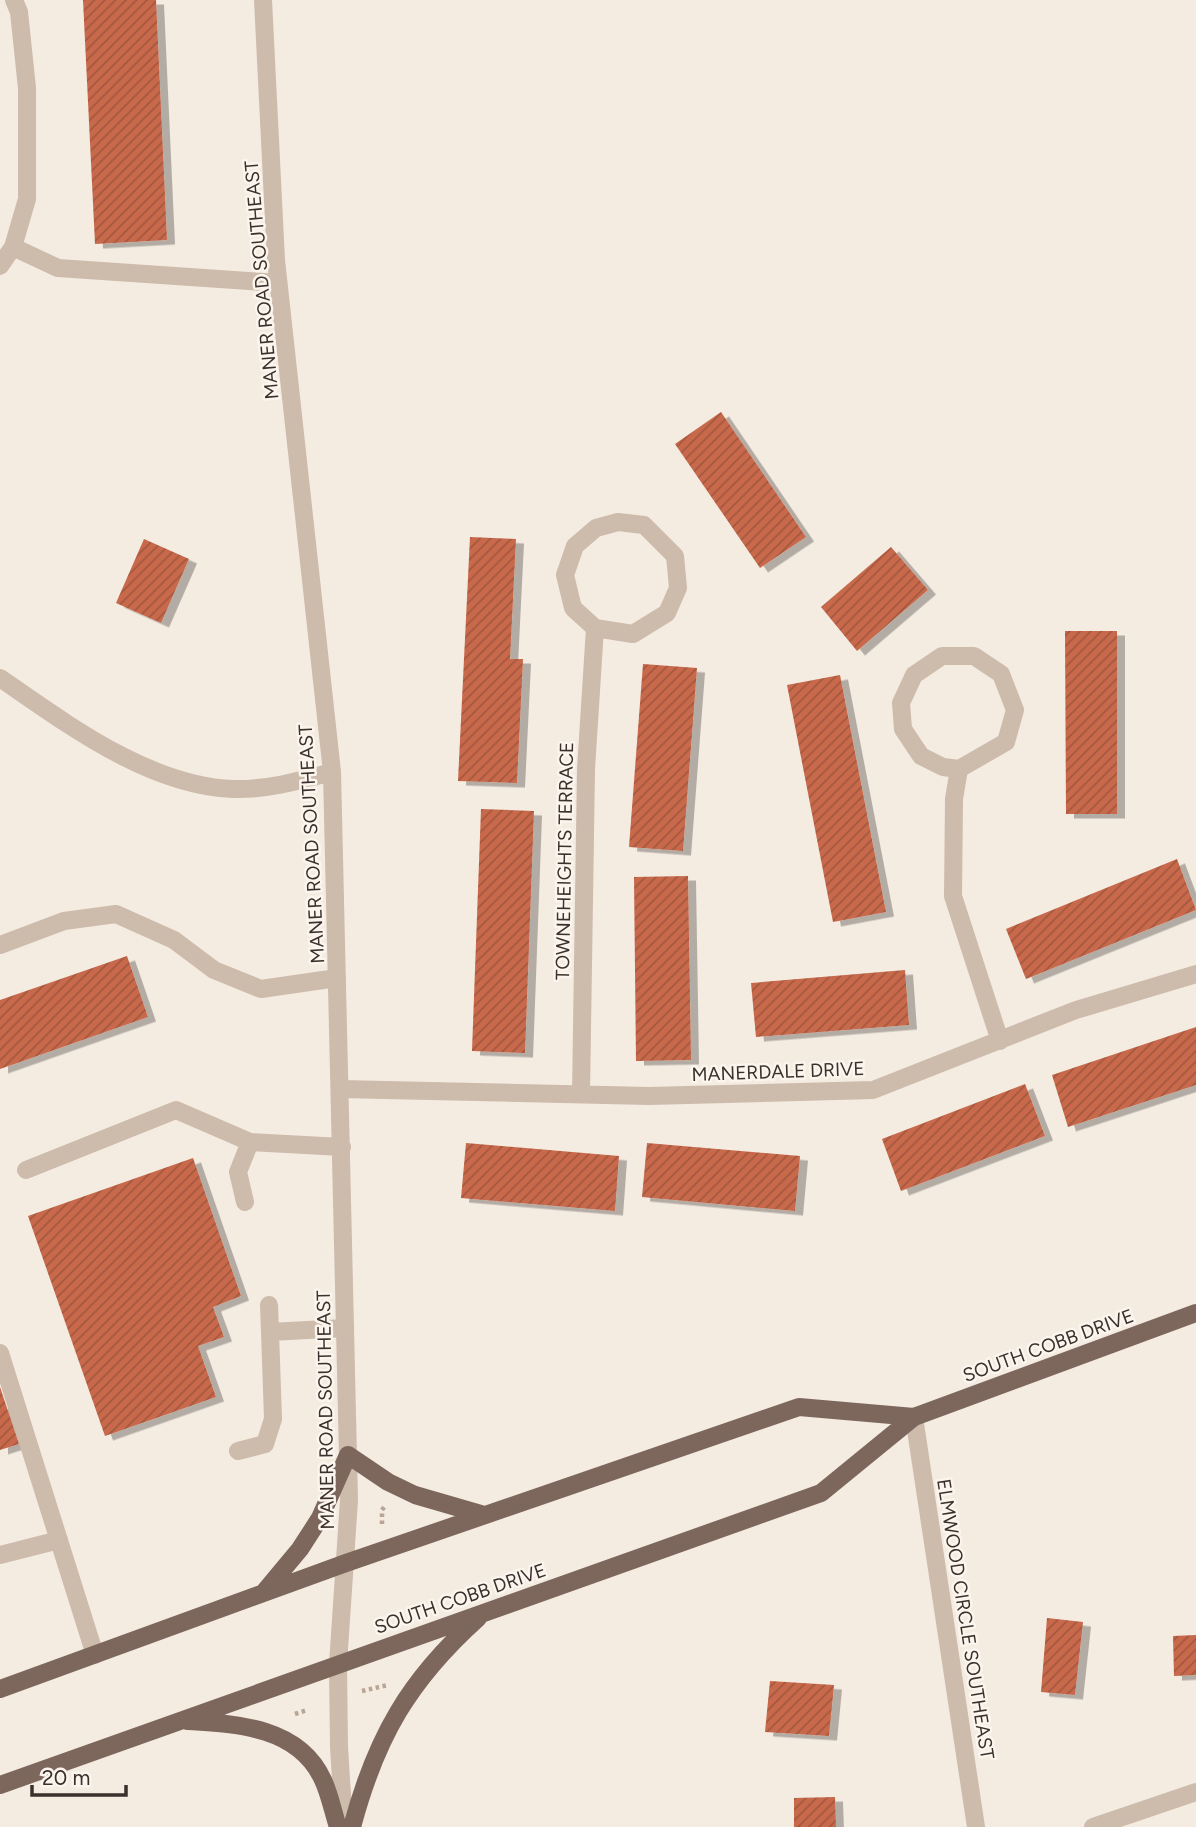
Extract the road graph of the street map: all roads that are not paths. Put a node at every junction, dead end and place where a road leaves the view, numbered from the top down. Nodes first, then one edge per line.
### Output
1 (14, 0) edge
2 (262, 0) edge
3 (13, 247) junction
4 (0, 266) edge
5 (278, 283) junction
6 (594, 628) junction
7 (0, 678) edge
8 (959, 769) junction
9 (332, 772) junction
10 (0, 944) edge
11 (1196, 974) edge
12 (338, 978) junction
13 (999, 1041) junction
14 (340, 1089) junction
15 (581, 1094) junction
16 (250, 1142) junction
17 (342, 1147) junction
18 (26, 1170) dead end
19 (245, 1202) dead end
20 (269, 1305) dead end
21 (1196, 1313) edge
22 (345, 1328) junction
23 (270, 1332) junction
24 (0, 1353) edge
25 (914, 1416) junction
26 (238, 1451) dead end
27 (348, 1455) junction
28 (484, 1515) junction
29 (59, 1540) junction
30 (0, 1555) edge
31 (346, 1563) junction
32 (263, 1593) junction
33 (486, 1611) junction
34 (95, 1655) junction
35 (338, 1664) junction
36 (0, 1689) edge
37 (180, 1720) junction
38 (0, 1785) edge
39 (1196, 1792) edge
40 (338, 1827) edge
41 (344, 1827) edge
42 (352, 1827) edge
43 (976, 1827) edge
44 (1093, 1827) edge

1 - 3 street
2 - 5 street, MANER ROAD SOUTHEAST
3 - 4 street
3 - 5 street
5 - 9 street, MANER ROAD SOUTHEAST
6 - 6 street
6 - 15 street, TOWNEHEIGHTS TERRACE
7 - 9 street
8 - 8 street
8 - 13 street
9 - 12 street, MANER ROAD SOUTHEAST
10 - 12 street
11 - 13 street, MANERDALE DRIVE
12 - 14 street, MANER ROAD SOUTHEAST
13 - 15 street, MANERDALE DRIVE
14 - 15 street, MANERDALE DRIVE
14 - 17 street, MANER ROAD SOUTHEAST
16 - 17 street
16 - 18 street
16 - 19 street
17 - 22 street, MANER ROAD SOUTHEAST
20 - 23 street
21 - 25 main road, SOUTH COBB DRIVE
22 - 23 street
22 - 27 street, MANER ROAD SOUTHEAST
23 - 26 street
24 - 29 street
25 - 28 main road, SOUTH COBB DRIVE
25 - 33 main road, SOUTH COBB DRIVE
25 - 43 street, ELMWOOD CIRCLE SOUTHEAST
27 - 28 main road
27 - 31 street, MANER ROAD SOUTHEAST
27 - 32 main road
28 - 31 main road, SOUTH COBB DRIVE
29 - 30 street
29 - 34 street
31 - 32 main road, SOUTH COBB DRIVE
31 - 35 street, MANER ROAD SOUTHEAST
32 - 34 main road, SOUTH COBB DRIVE
33 - 35 main road, SOUTH COBB DRIVE
33 - 42 main road
34 - 36 main road, SOUTH COBB DRIVE
35 - 37 main road, SOUTH COBB DRIVE
35 - 41 street, MANER ROAD SOUTHEAST
37 - 38 main road, SOUTH COBB DRIVE
37 - 40 main road
39 - 44 street

